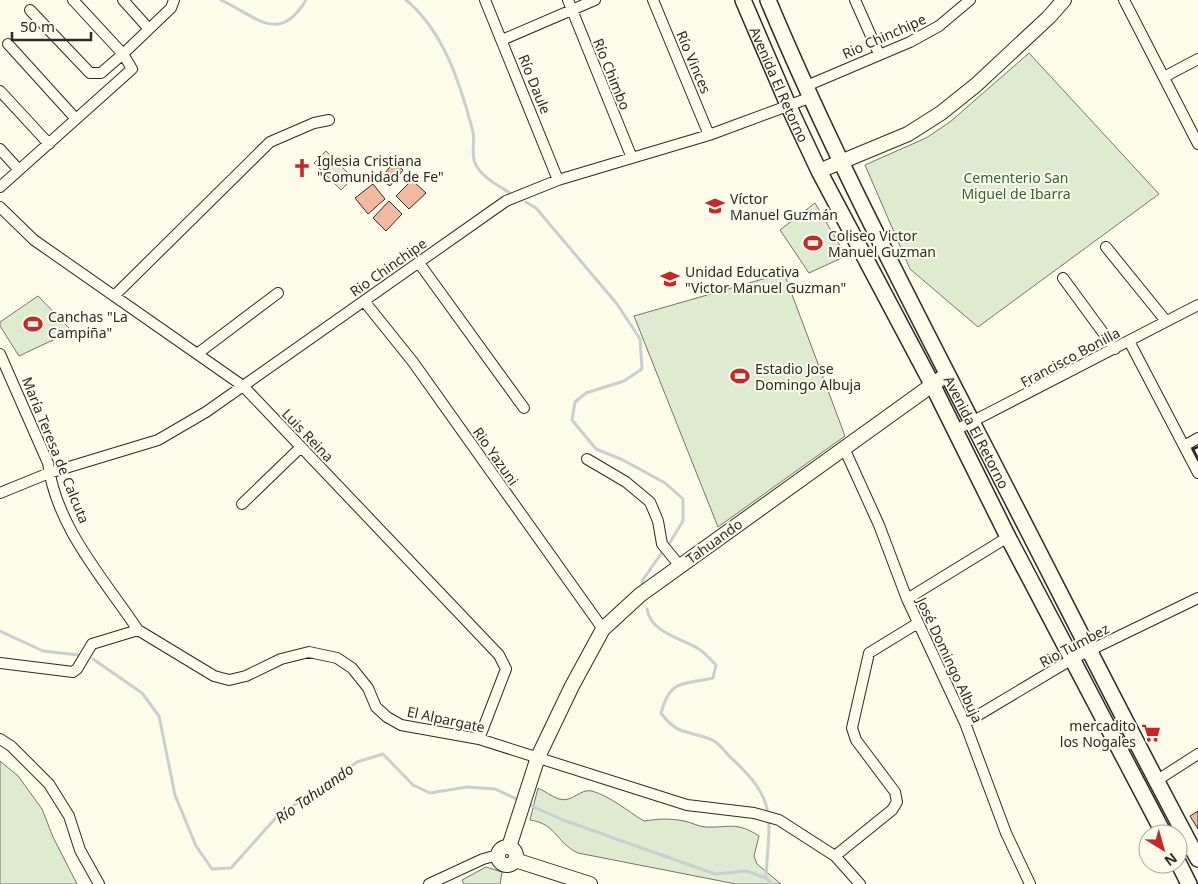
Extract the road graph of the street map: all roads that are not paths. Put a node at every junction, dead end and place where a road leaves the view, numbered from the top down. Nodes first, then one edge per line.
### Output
1 (73, 0) edge
2 (123, 0) edge
3 (174, 0) edge
4 (485, 0) edge
5 (595, 0) edge
6 (653, 0) edge
7 (743, 0) edge
8 (768, 0) edge
9 (855, 0) edge
10 (970, 0) edge
11 (1064, 0) edge
12 (1124, 0) edge
13 (570, 5) edge
14 (30, 10) dead end
15 (149, 29) junction
16 (502, 40) junction
17 (8, 44) dead end
18 (122, 54) junction
19 (878, 54) junction
20 (1198, 59) edge
21 (1164, 77) junction
22 (0, 91) edge
23 (807, 93) junction
24 (789, 107) junction
25 (76, 119) junction
26 (330, 120) dead end
27 (710, 135) junction
28 (49, 144) junction
29 (1198, 144) edge
30 (0, 149) edge
31 (632, 158) junction
32 (839, 162) junction
33 (19, 170) junction
34 (819, 171) junction
35 (558, 180) junction
36 (0, 187) edge
37 (0, 207) edge
38 (1106, 247) dead end
39 (419, 262) junction
40 (1063, 278) dead end
41 (278, 293) dead end
42 (114, 296) junction
43 (364, 301) junction
44 (1198, 305) edge
45 (1166, 321) junction
46 (1129, 341) junction
47 (1115, 349) junction
48 (0, 354) edge
49 (197, 354) junction
50 (946, 375) junction
51 (932, 384) junction
52 (243, 386) junction
53 (524, 408) dead end
54 (973, 423) junction
55 (954, 431) junction
56 (1198, 438) edge
57 (1184, 446) junction
58 (301, 447) junction
59 (844, 448) junction
60 (587, 459) dead end
61 (50, 473) junction
62 (1198, 473) edge
63 (0, 493) edge
64 (242, 504) dead end
65 (1008, 537) junction
66 (680, 566) junction
67 (1198, 598) edge
68 (907, 599) junction
69 (918, 623) junction
70 (603, 629) junction
71 (138, 630) junction
72 (1089, 652) junction
73 (1074, 658) junction
74 (0, 663) edge
75 (965, 723) junction
76 (0, 738) edge
77 (479, 739) junction
78 (1198, 754) edge
79 (536, 762) junction
80 (1156, 781) junction
81 (1159, 824) edge
82 (507, 854) junction
83 (835, 856) junction
84 (1198, 859) edge
85 (449, 874) junction
86 (99, 884) edge
87 (429, 884) edge
88 (454, 884) edge
89 (590, 884) edge
90 (860, 884) edge
91 (1030, 884) edge

1 - 18 street
2 - 15 street
3 - 15 street
4 - 16 street, Río Daule
5 - 13 street
6 - 27 street, Río Vinces
7 - 24 main road, Avenida El Retorno
8 - 23 main road, Avenida El Retorno
9 - 19 street
10 - 19 street, Rio Chinchipe
11 - 32 street
12 - 21 street
13 - 16 street
13 - 31 street, Río Chimbo
14 - 18 street
15 - 18 street
16 - 35 street, Río Daule
17 - 25 street
18 - 25 street
19 - 23 street, Rio Chinchipe
20 - 21 street
21 - 29 street
22 - 28 street
23 - 24 street, Rio Chinchipe
23 - 32 main road, Avenida El Retorno
24 - 27 street, Rio Chinchipe
24 - 34 main road, Avenida El Retorno
25 - 28 street
26 - 42 street
27 - 31 street, Rio Chinchipe
28 - 33 street
30 - 33 street
31 - 35 street, Rio Chinchipe
32 - 34 street
32 - 50 main road, Avenida El Retorno
33 - 36 street
34 - 51 main road, Avenida El Retorno
35 - 39 street, Rio Chinchipe
37 - 42 street, Luis Reina
38 - 45 street
39 - 43 street, Rio Chinchipe
39 - 53 street
40 - 47 street
41 - 49 street
42 - 49 street, Luis Reina
43 - 52 street, Rio Chinchipe
43 - 70 street, Rio Yazuni
44 - 45 street, Francisco Bonilla
45 - 46 street, Francisco Bonilla
46 - 47 street, Francisco Bonilla
46 - 57 street
47 - 54 street, Francisco Bonilla
48 - 61 street, María Teresa de Calcuta
49 - 52 street, Luis Reina
50 - 51 street, Tahuando
50 - 54 main road, Avenida El Retorno
51 - 55 main road, Avenida El Retorno
51 - 59 street, Tahuando
52 - 58 street, Luis Reina
52 - 61 street, Rio Chinchipe
54 - 55 street, Francisco Bonilla
54 - 72 main road, Avenida El Retorno
55 - 65 main road, Avenida El Retorno
56 - 57 street
57 - 62 street
58 - 64 street
58 - 77 street, Luis Reina
59 - 66 street, Tahuando
59 - 68 street, José Domingo Albuja
60 - 66 street
61 - 63 street, Rio Chinchipe
61 - 71 street, María Teresa de Calcuta
65 - 68 street
65 - 73 main road, Avenida El Retorno
66 - 70 street, Tahuando
67 - 72 street, Rio Tumbez
68 - 69 street, José Domingo Albuja
69 - 75 street, José Domingo Albuja
69 - 83 street
70 - 79 street, Tahuando
71 - 74 street
71 - 77 street, El Alpargate
72 - 73 street, Rio Tumbez
72 - 80 main road, Avenida El Retorno
73 - 75 street, Rio Tumbez
73 - 81 main road, Avenida El Retorno
75 - 91 street, José Domingo Albuja
76 - 86 street
77 - 79 street, El Alpargate
78 - 80 street
79 - 82 street, Tahuando
79 - 83 street, El Alpargate
80 - 84 main road, Avenida El Retorno
82 - 85 street
82 - 89 street
83 - 90 street, El Alpargate
85 - 87 street
85 - 88 street

